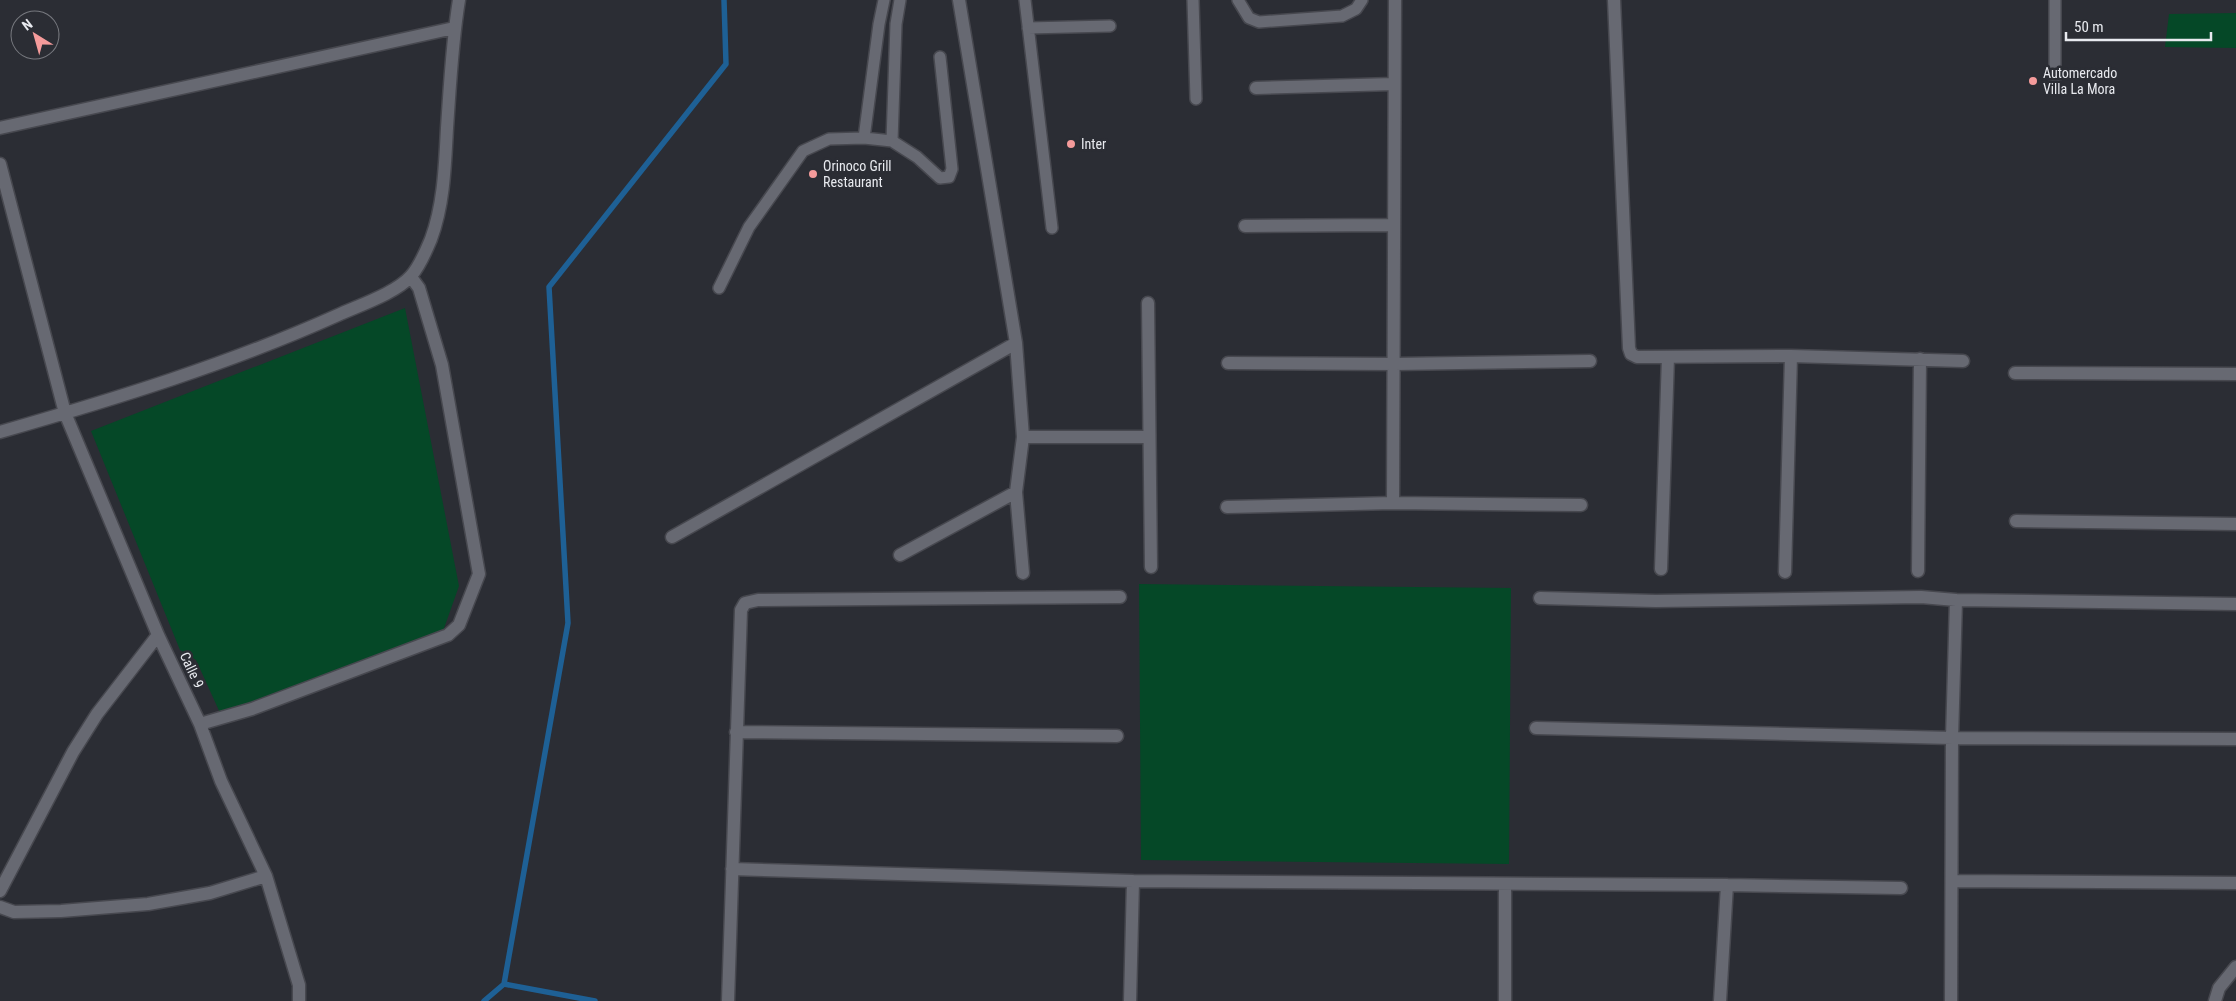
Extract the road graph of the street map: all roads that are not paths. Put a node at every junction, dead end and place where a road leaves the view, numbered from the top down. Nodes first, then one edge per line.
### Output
1 (459, 0) edge
2 (884, 0) edge
3 (900, 0) edge
4 (960, 0) edge
5 (1025, 0) edge
6 (1193, 0) edge
7 (1238, 0) edge
8 (1362, 0) edge
9 (1395, 0) edge
10 (1614, 0) edge
11 (2055, 0) edge
12 (1110, 26) dead end
13 (454, 28) junction
14 (1028, 28) junction
15 (940, 57) dead end
16 (2055, 78) dead end
17 (1393, 84) junction
18 (1256, 88) dead end
19 (1196, 99) dead end
20 (0, 128) edge
21 (864, 138) junction
22 (892, 141) junction
23 (0, 164) edge
24 (1393, 225) junction
25 (1245, 226) dead end
26 (1052, 228) dead end
27 (411, 276) junction
28 (719, 288) dead end
29 (1148, 303) dead end
30 (1016, 343) junction
31 (1791, 356) junction
32 (1668, 357) junction
33 (1920, 359) junction
34 (1590, 361) dead end
35 (1963, 361) dead end
36 (1228, 362) dead end
37 (1395, 364) junction
38 (2015, 373) dead end
39 (2236, 374) edge
40 (65, 413) junction
41 (0, 432) edge
42 (1023, 437) junction
43 (1149, 437) junction
44 (1016, 492) junction
45 (1393, 503) junction
46 (1582, 505) dead end
47 (1227, 507) dead end
48 (2016, 521) dead end
49 (2236, 524) edge
50 (672, 537) dead end
51 (900, 555) dead end
52 (1151, 567) dead end
53 (1661, 569) dead end
54 (1785, 572) dead end
55 (1918, 572) dead end
56 (1023, 573) dead end
57 (1120, 597) dead end
58 (1540, 598) dead end
59 (1956, 600) junction
60 (2236, 604) edge
61 (158, 635) junction
62 (200, 724) junction
63 (1536, 728) dead end
64 (736, 732) junction
65 (1116, 736) dead end
66 (1952, 738) junction
67 (2236, 739) edge
68 (732, 869) junction
69 (266, 876) junction
70 (1953, 881) junction
71 (1133, 882) junction
72 (2236, 883) edge
73 (1505, 884) junction
74 (1727, 885) junction
75 (1901, 888) dead end
76 (0, 891) edge
77 (0, 907) edge
78 (2236, 967) edge
79 (2219, 988) junction
80 (299, 1001) edge
81 (728, 1001) edge
82 (1130, 1001) edge
83 (1505, 1001) edge
84 (1720, 1001) edge
85 (1951, 1001) edge
86 (2207, 1001) edge
87 (2215, 1001) edge

1 - 13 street
2 - 21 lane
3 - 22 lane
4 - 30 street
5 - 14 lane
6 - 19 lane
7 - 8 lane
9 - 17 street
10 - 32 street
11 - 16 lane
12 - 14 lane
13 - 20 street
13 - 27 street
14 - 26 lane
15 - 22 lane
17 - 18 street
17 - 24 street
21 - 22 lane
21 - 28 lane
23 - 40 street, Calle 9
24 - 25 street
24 - 37 street
27 - 40 street
27 - 62 street
29 - 43 street
30 - 42 street
30 - 50 street
31 - 32 street
31 - 33 street
31 - 54 street
32 - 53 street
33 - 35 street
33 - 55 street
34 - 37 street
36 - 37 street
37 - 45 street
38 - 39 street
40 - 41 street
40 - 61 street, Calle 9
42 - 43 street
42 - 44 street
43 - 52 street
44 - 51 street
44 - 56 street
45 - 46 street
45 - 47 street
48 - 49 street
57 - 64 street
58 - 59 street
59 - 60 street
59 - 66 street
61 - 62 street, Calle 9
61 - 76 street
62 - 69 street, Calle 9
63 - 66 street
64 - 65 street
64 - 68 street
66 - 67 street
66 - 70 street
68 - 71 street
68 - 81 street
69 - 77 street
69 - 80 street, Calle 9
70 - 72 street
70 - 85 street
71 - 73 street
71 - 82 street
73 - 74 street
73 - 83 street
74 - 75 street
74 - 84 street
78 - 79 street
79 - 86 street
79 - 87 street

